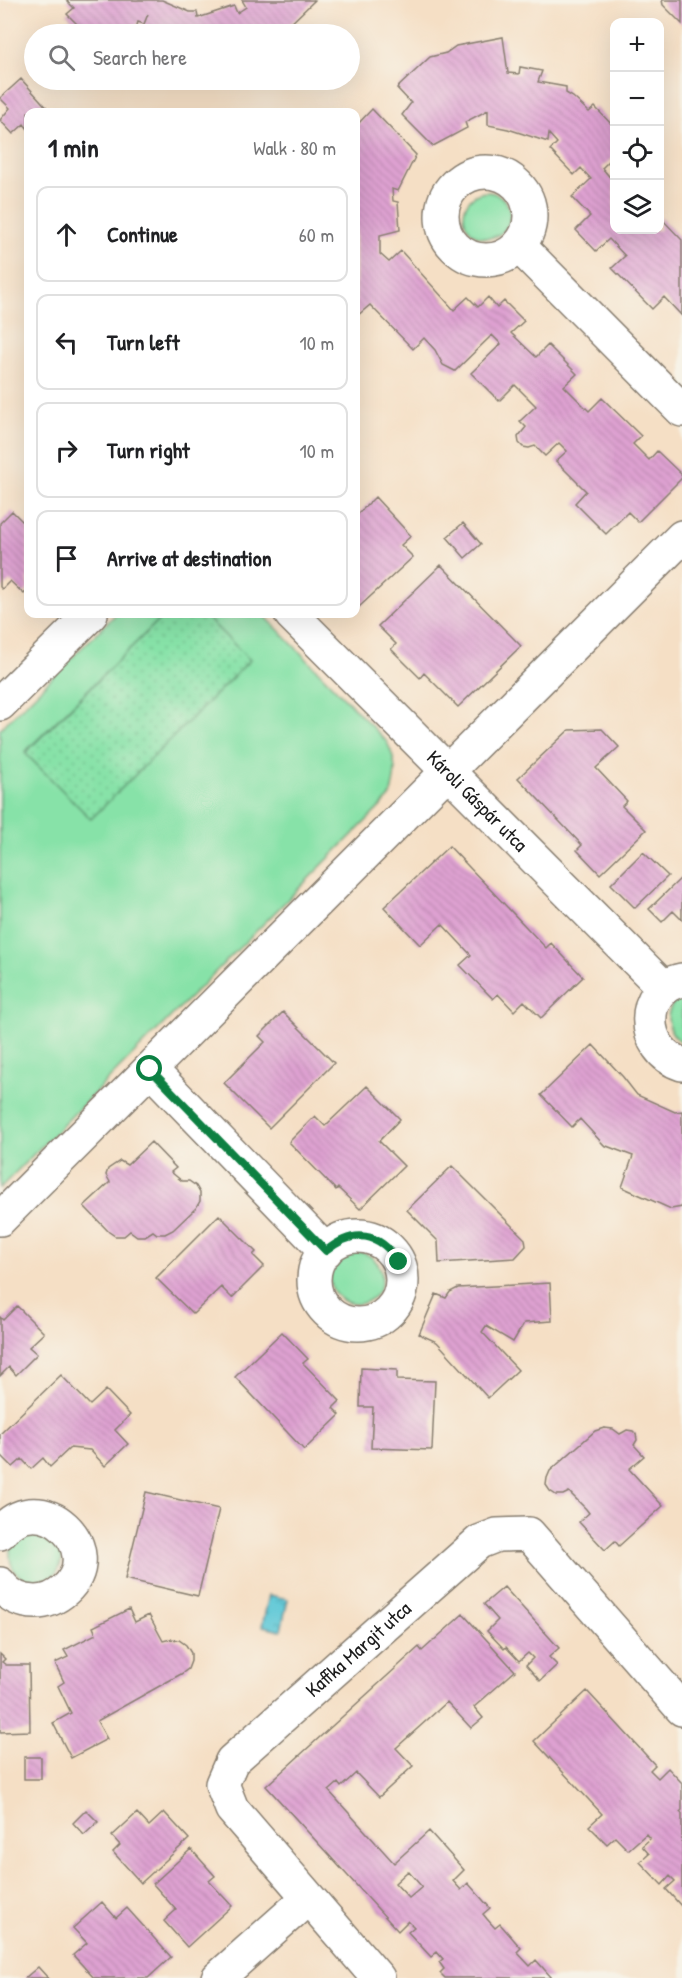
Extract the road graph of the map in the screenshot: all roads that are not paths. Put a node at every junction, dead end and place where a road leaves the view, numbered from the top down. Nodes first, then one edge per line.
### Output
1 (519, 246) dead end
2 (682, 410) edge
3 (682, 537) edge
4 (88, 618) edge
5 (295, 618) edge
6 (0, 704) edge
7 (448, 770) junction
8 (673, 984) edge
9 (682, 1064) edge
10 (150, 1069) junction
11 (0, 1219) edge
12 (326, 1251) dead end
13 (2, 1525) edge
14 (0, 1584) edge
15 (682, 1709) edge
16 (308, 1898) junction
17 (218, 1978) edge
18 (378, 1978) edge

1 - 2 street
3 - 7 street
4 - 6 street
5 - 7 street, Károli Gáspár utca
7 - 8 street, Károli Gáspár utca
7 - 10 street
8 - 9 street, Károli Gáspár utca
10 - 11 street
10 - 12 street
13 - 14 street
15 - 16 street, Kaffka Margit utca
16 - 17 street
16 - 18 street, Kaffka Margit utca

